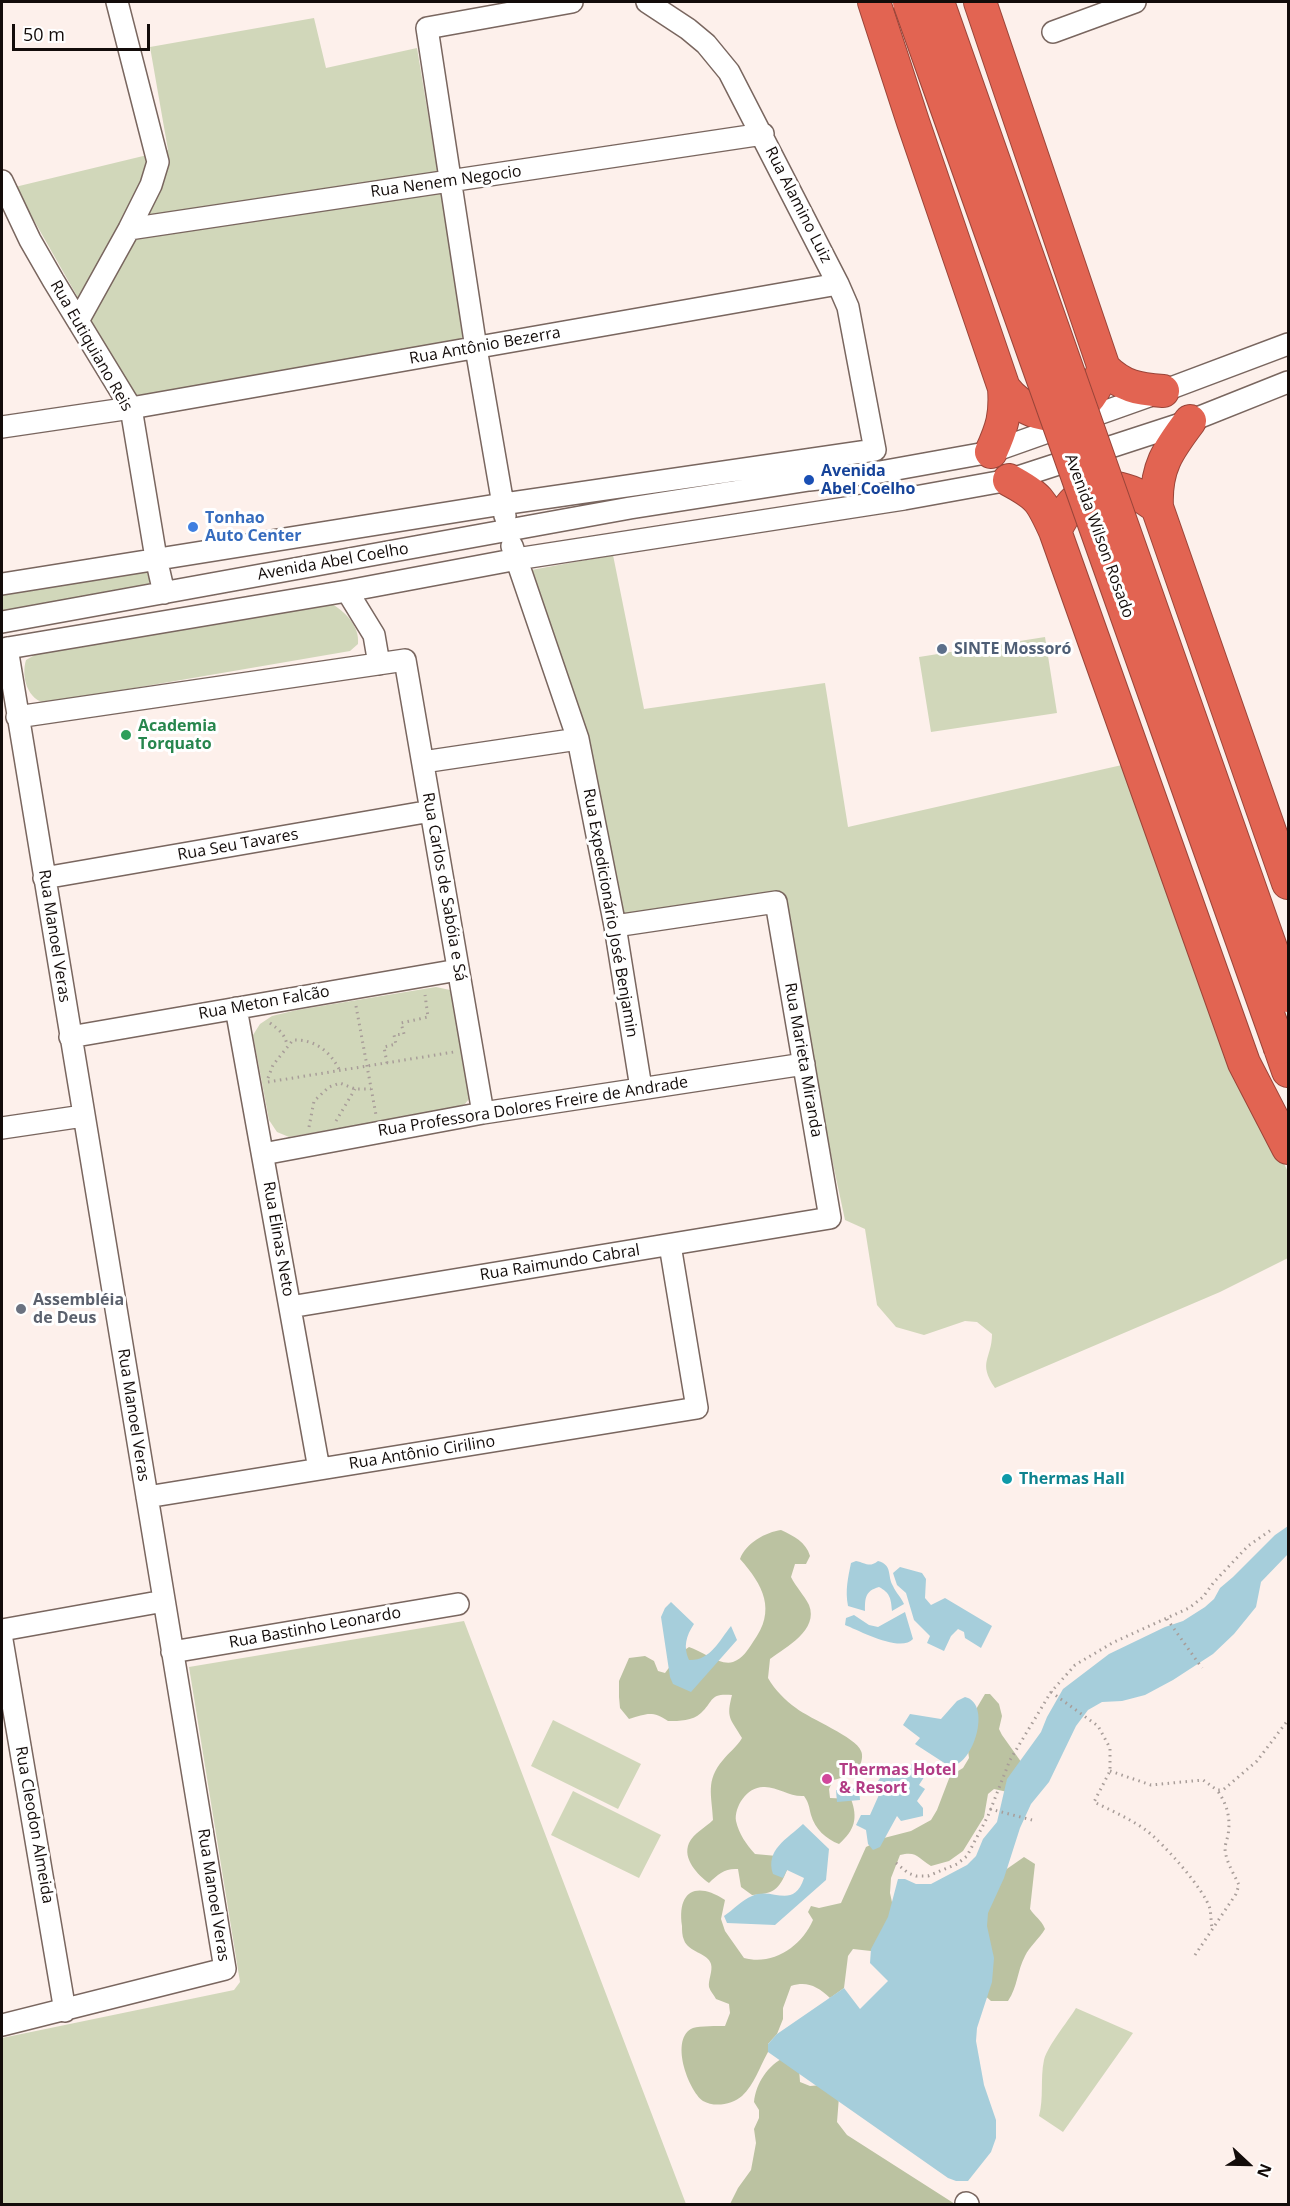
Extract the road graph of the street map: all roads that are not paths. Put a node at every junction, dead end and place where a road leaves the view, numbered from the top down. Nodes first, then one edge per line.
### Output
1 (117, 2) edge
2 (572, 2) edge
3 (647, 2) edge
4 (874, 2) edge
5 (909, 2) edge
6 (938, 2) edge
7 (980, 2) edge
8 (1135, 2) edge
9 (1053, 32) dead end
10 (763, 134) junction
11 (2, 180) edge
12 (450, 181) junction
13 (129, 229) junction
14 (838, 284) junction
15 (78, 321) junction
16 (1286, 346) edge
17 (476, 348) junction
18 (1104, 368) junction
19 (1288, 382) edge
20 (1004, 388) junction
21 (1163, 391) junction
22 (131, 408) junction
23 (1190, 421) junction
24 (2, 427) edge
25 (875, 450) joint
26 (991, 452) junction
27 (1009, 480) junction
28 (667, 503) junction
29 (503, 504) junction
30 (1157, 507) junction
31 (630, 508) junction
32 (508, 531) junction
33 (1055, 531) junction
34 (667, 536) junction
35 (633, 541) junction
36 (156, 558) junction
37 (515, 560) junction
38 (228, 581) junction
39 (2, 584) edge
40 (199, 586) junction
41 (347, 591) junction
42 (164, 593) junction
43 (227, 611) junction
44 (201, 616) junction
45 (2, 622) edge
46 (4, 649) edge
47 (379, 664) junction
48 (17, 717) junction
49 (578, 739) junction
50 (423, 762) junction
51 (431, 811) junction
52 (44, 878) junction
53 (1288, 883) edge
54 (615, 926) junction
55 (458, 969) junction
56 (1288, 996) edge
57 (236, 1008) junction
58 (70, 1037) junction
59 (1284, 1059) edge
60 (804, 1064) junction
61 (640, 1088) junction
62 (483, 1113) junction
63 (83, 1116) junction
64 (2, 1128) edge
65 (1288, 1148) edge
66 (262, 1154) junction
67 (830, 1218) joint
68 (670, 1245) junction
69 (290, 1307) junction
70 (319, 1469) junction
71 (147, 1497) junction
72 (164, 1601) junction
73 (458, 1604) dead end
74 (2, 1630) edge
75 (2, 1640) edge
76 (172, 1652) junction
77 (8, 1721) edge
78 (65, 2011) junction
79 (2, 2025) edge

1 - 13 street
2 - 12 street, Rua Expedicionário José Benjamin
3 - 10 street, Rua Alamino Luiz
4 - 20 highway
5 - 59 highway, Avenida Wilson Rosado, bridge
6 - 56 highway, Avenida Wilson Rosado, bridge
7 - 18 highway
8 - 9 street
10 - 12 street, Rua Nenem Negocio
10 - 14 street, Rua Alamino Luiz
11 - 15 street, Rua Eutiquiano Reis
12 - 13 street, Rua Nenem Negocio
12 - 17 street, Rua Expedicionário José Benjamin
13 - 15 street
14 - 17 street, Rua Antônio Bezerra
14 - 25 street, Rua Alamino Luiz
15 - 22 street, Rua Eutiquiano Reis
16 - 21 street, Avenida Abel Coelho
17 - 22 street, Rua Antônio Bezerra
17 - 29 street, Rua Expedicionário José Benjamin
18 - 20 highway
18 - 21 highway
19 - 23 street, Avenida Abel Coelho
20 - 26 highway
21 - 26 street, Avenida Abel Coelho
22 - 24 street, Rua Antônio Bezerra
22 - 36 street, Rua Eutiquiano Reis
23 - 27 street, Avenida Abel Coelho
23 - 30 highway
25 - 29 street, Avenida Abel Coelho
26 - 28 street, Avenida Abel Coelho
27 - 33 highway
27 - 34 street, Avenida Abel Coelho
28 - 31 street, Avenida Abel Coelho
28 - 34 street
29 - 32 street, Rua Expedicionário José Benjamin
29 - 36 street, Avenida Abel Coelho
30 - 33 highway
30 - 53 highway
31 - 32 street, Avenida Abel Coelho
31 - 35 street
32 - 37 street, Rua Expedicionário José Benjamin
32 - 38 street, Avenida Abel Coelho
33 - 65 highway
34 - 35 street, Avenida Abel Coelho
35 - 37 street, Avenida Abel Coelho
36 - 39 street, Avenida Abel Coelho
36 - 42 street, Rua Eutiquiano Reis
37 - 41 street, Avenida Abel Coelho
37 - 49 street, Rua Expedicionário José Benjamin
38 - 40 street, Avenida Abel Coelho
38 - 43 street
40 - 42 street, Avenida Abel Coelho
40 - 44 street
41 - 43 street, Avenida Abel Coelho
41 - 47 street
42 - 45 street, Avenida Abel Coelho
43 - 44 street, Avenida Abel Coelho
44 - 46 street, Avenida Abel Coelho
46 - 48 street, Rua Manoel Veras
47 - 48 street
47 - 50 street, Rua Carlos de Sabóia e Sá
48 - 52 street, Rua Manoel Veras
49 - 50 street
49 - 54 street, Rua Expedicionário José Benjamin
50 - 51 street, Rua Carlos de Sabóia e Sá
51 - 52 street, Rua Seu Tavares
51 - 55 street, Rua Carlos de Sabóia e Sá
52 - 58 street, Rua Manoel Veras
54 - 60 street, Rua Marieta Miranda
54 - 61 street, Rua Expedicionário José Benjamin
55 - 57 street, Rua Meton Falcão
55 - 62 street, Rua Carlos de Sabóia e Sá
57 - 58 street, Rua Meton Falcão
57 - 66 street, Rua Elinas Neto
58 - 63 street, Rua Manoel Veras
60 - 61 street, Rua Professora Dolores Freire de Andrade
60 - 67 street, Rua Marieta Miranda
61 - 62 street, Rua Professora Dolores Freire de Andrade
62 - 66 street, Rua Professora Dolores Freire de Andrade
63 - 64 street
63 - 71 street, Rua Manoel Veras
66 - 69 street, Rua Elinas Neto
67 - 68 street, Rua Raimundo Cabral
68 - 69 street, Rua Raimundo Cabral
68 - 70 street, Rua Antônio Cirilino
69 - 70 street, Rua Elinas Neto
70 - 71 street, Rua Antônio Cirilino
71 - 72 street, Rua Manoel Veras
72 - 74 street
72 - 76 street, Rua Manoel Veras
73 - 76 street, Rua Bastinho Leonardo
75 - 77 street, Rua Cleodon Almeida
76 - 78 street, Rua Manoel Veras
77 - 78 street, Rua Cleodon Almeida
78 - 79 street

